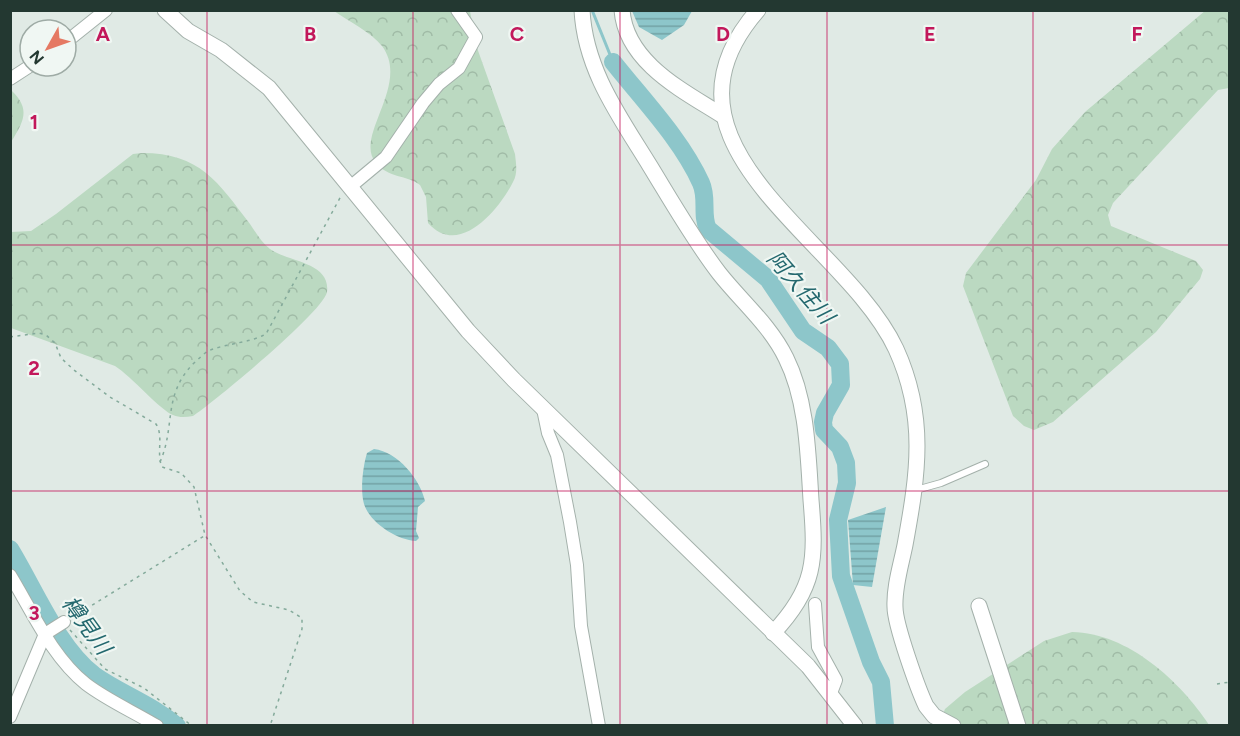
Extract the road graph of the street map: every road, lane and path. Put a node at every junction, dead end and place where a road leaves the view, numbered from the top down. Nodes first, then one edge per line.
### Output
1 (106, 10) edge
2 (165, 10) edge
3 (457, 10) edge
4 (582, 10) edge
5 (622, 10) edge
6 (758, 10) edge
7 (78, 32) edge
8 (723, 116) junction
9 (350, 187) junction
10 (10, 337) edge
11 (543, 409) junction
12 (160, 463) junction
13 (985, 464) dead end
14 (915, 491) junction
15 (205, 535) junction
16 (10, 574) edge
17 (815, 604) dead end
18 (979, 606) dead end
19 (64, 622) junction
20 (48, 633) junction
21 (773, 633) junction
22 (1230, 682) edge
23 (1217, 684) dead end
24 (831, 693) junction
25 (10, 717) edge
26 (850, 722) edge
27 (157, 726) edge
28 (192, 726) edge
29 (270, 726) edge
30 (599, 726) edge
31 (953, 726) edge
32 (1018, 726) edge

1 - 7 street
2 - 9 street
3 - 9 street
4 - 21 street
5 - 8 street
6 - 8 street
8 - 14 street
9 - 11 street
9 - 12 path
10 - 12 path
11 - 21 street
11 - 30 street
12 - 15 path
13 - 14 lane
14 - 31 street
15 - 19 path
15 - 29 path
16 - 20 street
17 - 24 street
18 - 32 street
19 - 20 street
19 - 28 path
20 - 25 street
20 - 27 street
21 - 24 street
22 - 23 path
24 - 26 street

